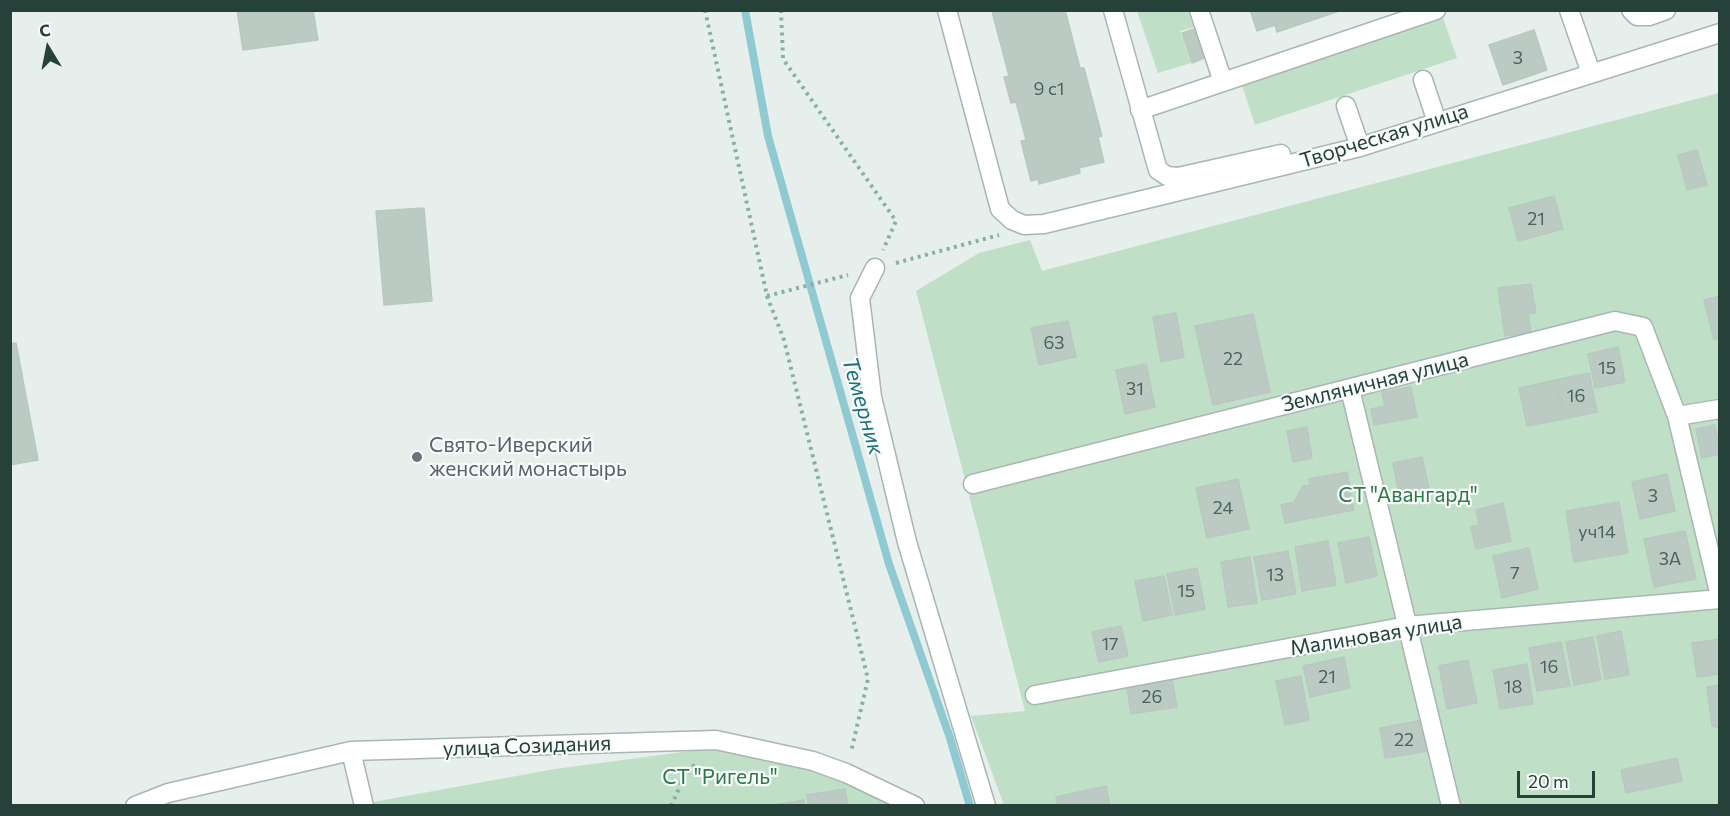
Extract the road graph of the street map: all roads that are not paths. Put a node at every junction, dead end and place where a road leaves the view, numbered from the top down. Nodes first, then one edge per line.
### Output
1 (947, 10) edge
2 (1113, 10) edge
3 (1199, 10) edge
4 (1569, 10) edge
5 (1631, 10) edge
6 (1666, 10) edge
7 (1432, 11) edge
8 (1719, 33) edge
9 (1590, 73) junction
10 (1423, 80) dead end
11 (1223, 82) junction
12 (1346, 106) dead end
13 (1140, 110) junction
14 (1437, 122) junction
15 (1358, 142) junction
16 (875, 268) road end
17 (1350, 389) junction
18 (1719, 409) edge
19 (1677, 416) junction
20 (973, 484) dead end
21 (1719, 598) edge
22 (1407, 626) junction
23 (1035, 695) dead end
24 (351, 751) junction
25 (135, 806) edge
26 (364, 806) edge
27 (915, 806) edge
28 (986, 806) edge
29 (1451, 806) edge

1 - 15 street, Творческая улица
2 - 13 street
3 - 11 street
4 - 9 street
5 - 6 street
7 - 11 street
8 - 9 street, Творческая улица
9 - 14 street, Творческая улица
10 - 14 street
11 - 13 street
12 - 15 street
13 - 15 street
14 - 15 street, Творческая улица
16 - 28 street
17 - 19 street, Земляничная улица
17 - 20 street, Земляничная улица
17 - 22 street
18 - 19 street
19 - 21 street, Малиновая улица
21 - 22 street, Малиновая улица
22 - 23 street, Малиновая улица
22 - 29 street
24 - 25 street, улица Созидания
24 - 26 street
24 - 27 street, улица Созидания

